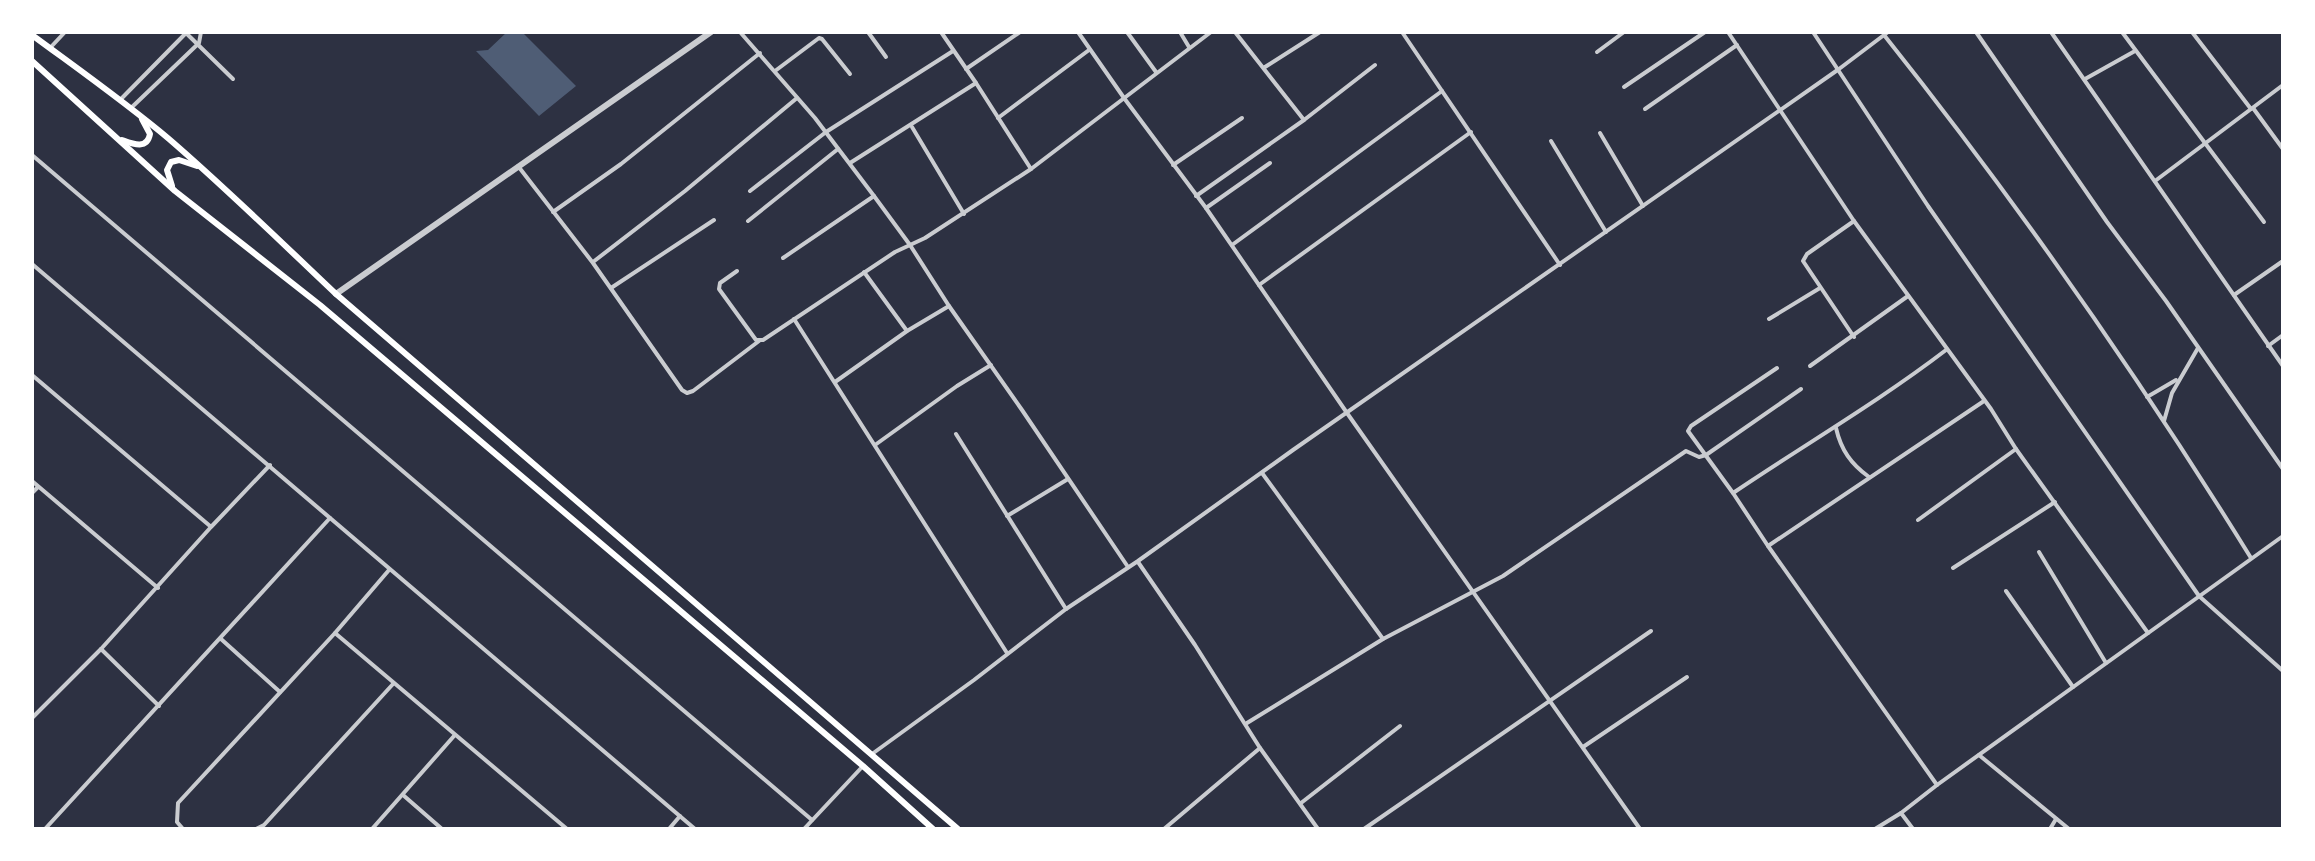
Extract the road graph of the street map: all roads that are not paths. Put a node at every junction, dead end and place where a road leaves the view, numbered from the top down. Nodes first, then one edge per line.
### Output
1 (65, 32) edge
2 (187, 32) edge
3 (201, 32) edge
4 (711, 32) edge
5 (740, 32) edge
6 (868, 32) edge
7 (941, 32) edge
8 (1020, 32) edge
9 (1078, 32) edge
10 (1127, 32) edge
11 (1180, 32) edge
12 (1211, 32) edge
13 (1235, 32) edge
14 (1320, 32) edge
15 (1402, 32) edge
16 (1624, 32) edge
17 (1705, 32) edge
18 (1728, 32) edge
19 (1813, 32) edge
20 (1976, 32) edge
21 (2051, 32) edge
22 (2122, 32) edge
23 (2192, 32) edge
24 (1886, 33) edge
25 (32, 35) edge
26 (199, 43) junction
27 (1737, 45) junction
28 (1189, 47) junction
29 (50, 48) junction
30 (1089, 49) junction
31 (953, 51) junction
32 (2135, 51) junction
33 (1597, 52) dead end
34 (760, 53) junction
35 (886, 57) dead end
36 (32, 61) edge
37 (1375, 65) dead end
38 (1265, 68) junction
39 (966, 69) junction
40 (1839, 69) junction
41 (775, 71) junction
42 (1156, 72) junction
43 (850, 74) dead end
44 (233, 79) dead end
45 (2085, 79) junction
46 (976, 83) junction
47 (2283, 85) edge
48 (1624, 87) dead end
49 (1442, 91) junction
50 (797, 98) junction
51 (1124, 98) junction
52 (121, 99) junction
53 (131, 108) junction
54 (2252, 108) junction
55 (1645, 109) dead end
56 (1780, 110) junction
57 (141, 116) junction
58 (998, 118) junction
59 (1242, 118) dead end
60 (1304, 120) junction
61 (911, 126) junction
62 (826, 132) junction
63 (1471, 132) junction
64 (1600, 133) dead end
65 (118, 139) junction
66 (1551, 141) dead end
67 (2207, 142) junction
68 (838, 149) junction
69 (2283, 149) edge
70 (32, 155) edge
71 (850, 163) junction
72 (1270, 163) dead end
73 (1173, 165) junction
74 (518, 166) junction
75 (200, 167) junction
76 (1031, 169) junction
77 (2155, 181) junction
78 (175, 191) junction
79 (750, 191) dead end
80 (874, 196) junction
81 (1196, 196) junction
82 (1643, 206) junction
83 (1206, 208) junction
84 (553, 212) junction
85 (964, 214) junction
86 (714, 220) dead end
87 (748, 221) dead end
88 (1854, 221) junction
89 (2264, 222) dead end
90 (1606, 232) junction
91 (910, 245) junction
92 (1232, 245) junction
93 (783, 258) dead end
94 (2283, 261) edge
95 (593, 263) junction
96 (32, 264) edge
97 (1560, 265) junction
98 (737, 271) dead end
99 (864, 272) junction
100 (1259, 285) junction
101 (611, 288) junction
102 (1820, 288) junction
103 (336, 294) junction
104 (2234, 295) junction
105 (1908, 296) junction
106 (949, 306) junction
107 (794, 319) junction
108 (1769, 319) dead end
109 (907, 331) junction
110 (2283, 335) edge
111 (1854, 337) junction
112 (759, 341) junction
113 (2268, 346) junction
114 (2198, 348) junction
115 (1946, 350) junction
116 (991, 365) junction
117 (1810, 366) dead end
118 (2283, 366) edge
119 (1777, 368) dead end
120 (32, 375) edge
121 (2179, 379) junction
122 (835, 382) junction
123 (1801, 389) dead end
124 (2147, 397) junction
125 (1984, 401) junction
126 (1347, 413) junction
127 (2164, 422) junction
128 (1836, 428) junction
129 (956, 434) dead end
130 (875, 445) junction
131 (2016, 449) junction
132 (1706, 455) junction
133 (270, 465) junction
134 (2283, 469) edge
135 (1262, 473) junction
136 (1869, 477) junction
137 (1068, 479) junction
138 (32, 481) edge
139 (38, 487) junction
140 (32, 493) edge
141 (1733, 493) junction
142 (2055, 502) junction
143 (1007, 516) junction
144 (330, 518) junction
145 (1918, 520) dead end
146 (211, 527) junction
147 (2283, 536) edge
148 (1768, 546) junction
149 (2039, 552) dead end
150 (2251, 558) junction
151 (1138, 561) junction
152 (1128, 568) junction
153 (1953, 568) dead end
154 (389, 570) junction
155 (158, 588) junction
156 (1474, 591) junction
157 (2006, 591) dead end
158 (2199, 596) junction
159 (1066, 609) junction
160 (1651, 631) dead end
161 (335, 633) junction
162 (2148, 633) junction
163 (221, 639) junction
164 (1383, 639) junction
165 (101, 649) junction
166 (1007, 653) junction
167 (2106, 663) junction
168 (2283, 671) edge
169 (1687, 677) dead end
170 (393, 684) junction
171 (2073, 687) junction
172 (280, 692) junction
173 (1550, 701) junction
174 (159, 706) junction
175 (32, 718) edge
176 (1247, 723) junction
177 (1400, 726) dead end
178 (454, 736) junction
179 (1583, 747) junction
180 (1260, 748) junction
181 (872, 754) junction
182 (1979, 755) junction
183 (863, 766) junction
184 (1937, 785) junction
185 (403, 795) junction
186 (1300, 804) junction
187 (1901, 813) junction
188 (680, 816) junction
189 (2056, 819) junction
190 (812, 820) junction
191 (45, 829) edge
192 (183, 829) edge
193 (256, 829) edge
194 (372, 829) edge
195 (442, 829) edge
196 (567, 829) edge
197 (669, 829) edge
198 (695, 829) edge
199 (804, 829) edge
200 (933, 829) edge
201 (958, 829) edge
202 (1164, 829) edge
203 (1318, 829) edge
204 (1364, 829) edge
205 (1640, 829) edge
206 (1875, 829) edge
207 (1913, 829) edge
208 (2050, 829) edge
209 (2069, 829) edge

1 - 29 street
2 - 26 street
2 - 52 street
3 - 26 street
4 - 74 street
5 - 34 street
6 - 35 street
7 - 31 street
8 - 39 street
9 - 30 street
10 - 42 street
11 - 28 street
12 - 28 street
13 - 38 street
14 - 38 street
15 - 49 street
16 - 33 street
17 - 48 street
18 - 27 street
19 - 40 street
20 - 114 street
21 - 45 street
22 - 32 street
23 - 54 street
24 - 40 street
24 - 124 street
25 - 29 main road
26 - 44 street
26 - 53 street
27 - 55 street
27 - 56 street
28 - 42 street
29 - 52 main road
30 - 51 street
30 - 58 street
31 - 39 street
31 - 62 street
32 - 45 street
32 - 67 street
34 - 41 street
34 - 84 street
36 - 65 main road
37 - 60 street
38 - 60 street
39 - 46 street
40 - 56 street
40 - 158 street
41 - 43 street
41 - 50 street
42 - 51 street
45 - 77 street
46 - 58 street
46 - 61 street
47 - 54 street
49 - 63 street
49 - 92 street
50 - 62 street
50 - 95 street
51 - 73 street
51 - 76 street
52 - 53 main road
53 - 57 main road
54 - 67 street
54 - 69 street
56 - 82 street
56 - 88 street
57 - 65 main road
57 - 75 main road
58 - 76 street
59 - 73 street
60 - 81 street
61 - 71 street
61 - 85 street
62 - 68 street
62 - 79 street
63 - 97 street
63 - 100 street
64 - 82 street
65 - 78 main road
66 - 90 street
67 - 77 street
67 - 89 street
68 - 71 street
68 - 87 street
70 - 190 street
71 - 80 street
72 - 83 street
73 - 81 street
74 - 84 street
74 - 103 street
75 - 78 main road
75 - 103 main road
76 - 85 street
77 - 104 street
78 - 183 main road
80 - 91 street
80 - 93 street
81 - 83 street
82 - 90 street
83 - 92 street
84 - 95 street
85 - 91 street
86 - 101 street
88 - 102 street
88 - 105 street
90 - 97 street
91 - 99 street
91 - 106 street
92 - 100 street
94 - 104 street
95 - 101 street
96 - 133 street
97 - 126 street
98 - 112 street
99 - 107 street
99 - 109 street
100 - 126 street
101 - 112 street
102 - 108 street
102 - 111 street
103 - 181 main road
104 - 113 street
105 - 111 street
105 - 115 street
106 - 109 street
106 - 116 street
107 - 112 street
107 - 122 street
109 - 122 street
110 - 113 street
111 - 117 street
113 - 118 street
114 - 121 street
114 - 134 street
115 - 125 street
115 - 128 street
116 - 130 street
116 - 137 street
119 - 132 street
120 - 146 street
121 - 124 street
121 - 127 street
122 - 130 street
123 - 132 street
124 - 127 street
125 - 131 street
125 - 136 street
126 - 135 street
126 - 156 street
127 - 150 street
128 - 136 street
128 - 141 street
129 - 143 street
130 - 166 street
131 - 142 street
131 - 145 street
132 - 141 street
132 - 156 street
133 - 144 street
133 - 146 street
135 - 151 street
135 - 164 street
136 - 148 street
137 - 143 street
137 - 152 street
138 - 139 street
139 - 140 street
139 - 155 street
141 - 148 street
142 - 153 street
142 - 162 street
143 - 159 street
144 - 154 street
144 - 163 street
146 - 155 street
147 - 150 street
148 - 184 street
149 - 167 street
150 - 158 street
151 - 152 street
151 - 176 street
152 - 159 street
154 - 161 street
154 - 188 street
155 - 165 street
156 - 164 street
156 - 173 street
157 - 171 street
158 - 162 street
158 - 168 street
159 - 166 street
160 - 173 street
161 - 170 street
161 - 172 street
162 - 167 street
163 - 172 street
163 - 174 street
164 - 176 street
165 - 174 street
165 - 175 street
166 - 181 street
167 - 171 street
169 - 179 street
170 - 178 street
170 - 193 street
171 - 182 street
172 - 192 street
173 - 179 street
173 - 204 street
174 - 191 street
176 - 180 street
177 - 186 street
178 - 185 street
178 - 196 street
179 - 205 street
180 - 186 street
180 - 202 street
181 - 201 main road
182 - 184 street
182 - 189 street
183 - 190 street
183 - 200 main road
184 - 187 street
185 - 194 street
185 - 195 street
186 - 203 street
187 - 206 street
187 - 207 street
188 - 197 street
188 - 198 street
189 - 208 street
189 - 209 street
190 - 199 street

